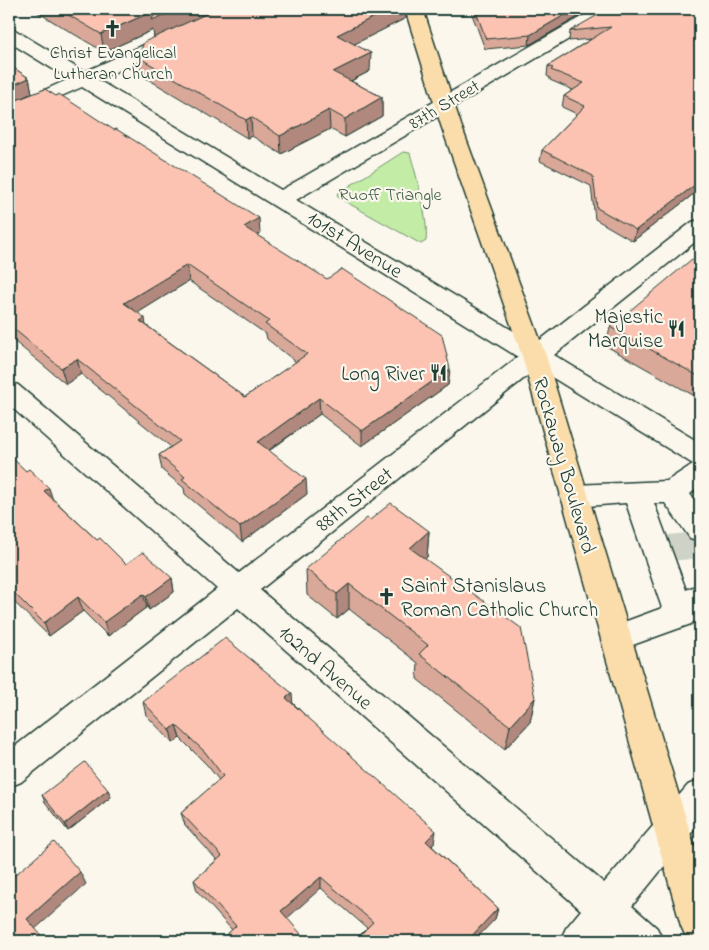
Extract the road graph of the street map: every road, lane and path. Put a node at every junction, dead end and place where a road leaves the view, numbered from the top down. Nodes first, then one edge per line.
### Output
1 (237, 9) edge
2 (414, 9) edge
3 (607, 9) edge
4 (9, 34) edge
5 (84, 79) junction
6 (445, 104) junction
7 (9, 114) edge
8 (282, 199) junction
9 (700, 227) edge
10 (534, 356) junction
11 (9, 391) edge
12 (700, 456) edge
13 (700, 472) edge
14 (636, 492) junction
15 (673, 492) junction
16 (574, 496) junction
17 (700, 530) edge
18 (238, 590) junction
19 (690, 606) edge
20 (616, 638) junction
21 (9, 771) edge
22 (700, 796) edge
23 (672, 830) junction
24 (607, 908) junction
25 (700, 926) edge
26 (580, 941) edge
27 (644, 941) edge

1 - 5 street
2 - 6 main road, Rockaway Boulevard
3 - 6 street, 87th Street
4 - 5 street, 101st Avenue
5 - 7 street
5 - 8 street, 101st Avenue
6 - 8 street, 87th Street
6 - 10 main road, Rockaway Boulevard
8 - 10 street, 101st Avenue
9 - 10 street, 88th Street
10 - 12 street, 101st Avenue
10 - 16 main road, Rockaway Boulevard
10 - 18 street, 88th Street
11 - 18 street, 102nd Avenue
13 - 15 street
14 - 15 street
14 - 16 street
14 - 19 street
15 - 17 street
16 - 20 main road, Rockaway Boulevard
18 - 21 street, 88th Street
18 - 24 street, 102nd Avenue
19 - 20 street
20 - 23 main road, Rockaway Boulevard
22 - 23 street
23 - 24 street
23 - 25 main road, Rockaway Boulevard
24 - 26 street
24 - 27 street, 102nd Avenue

